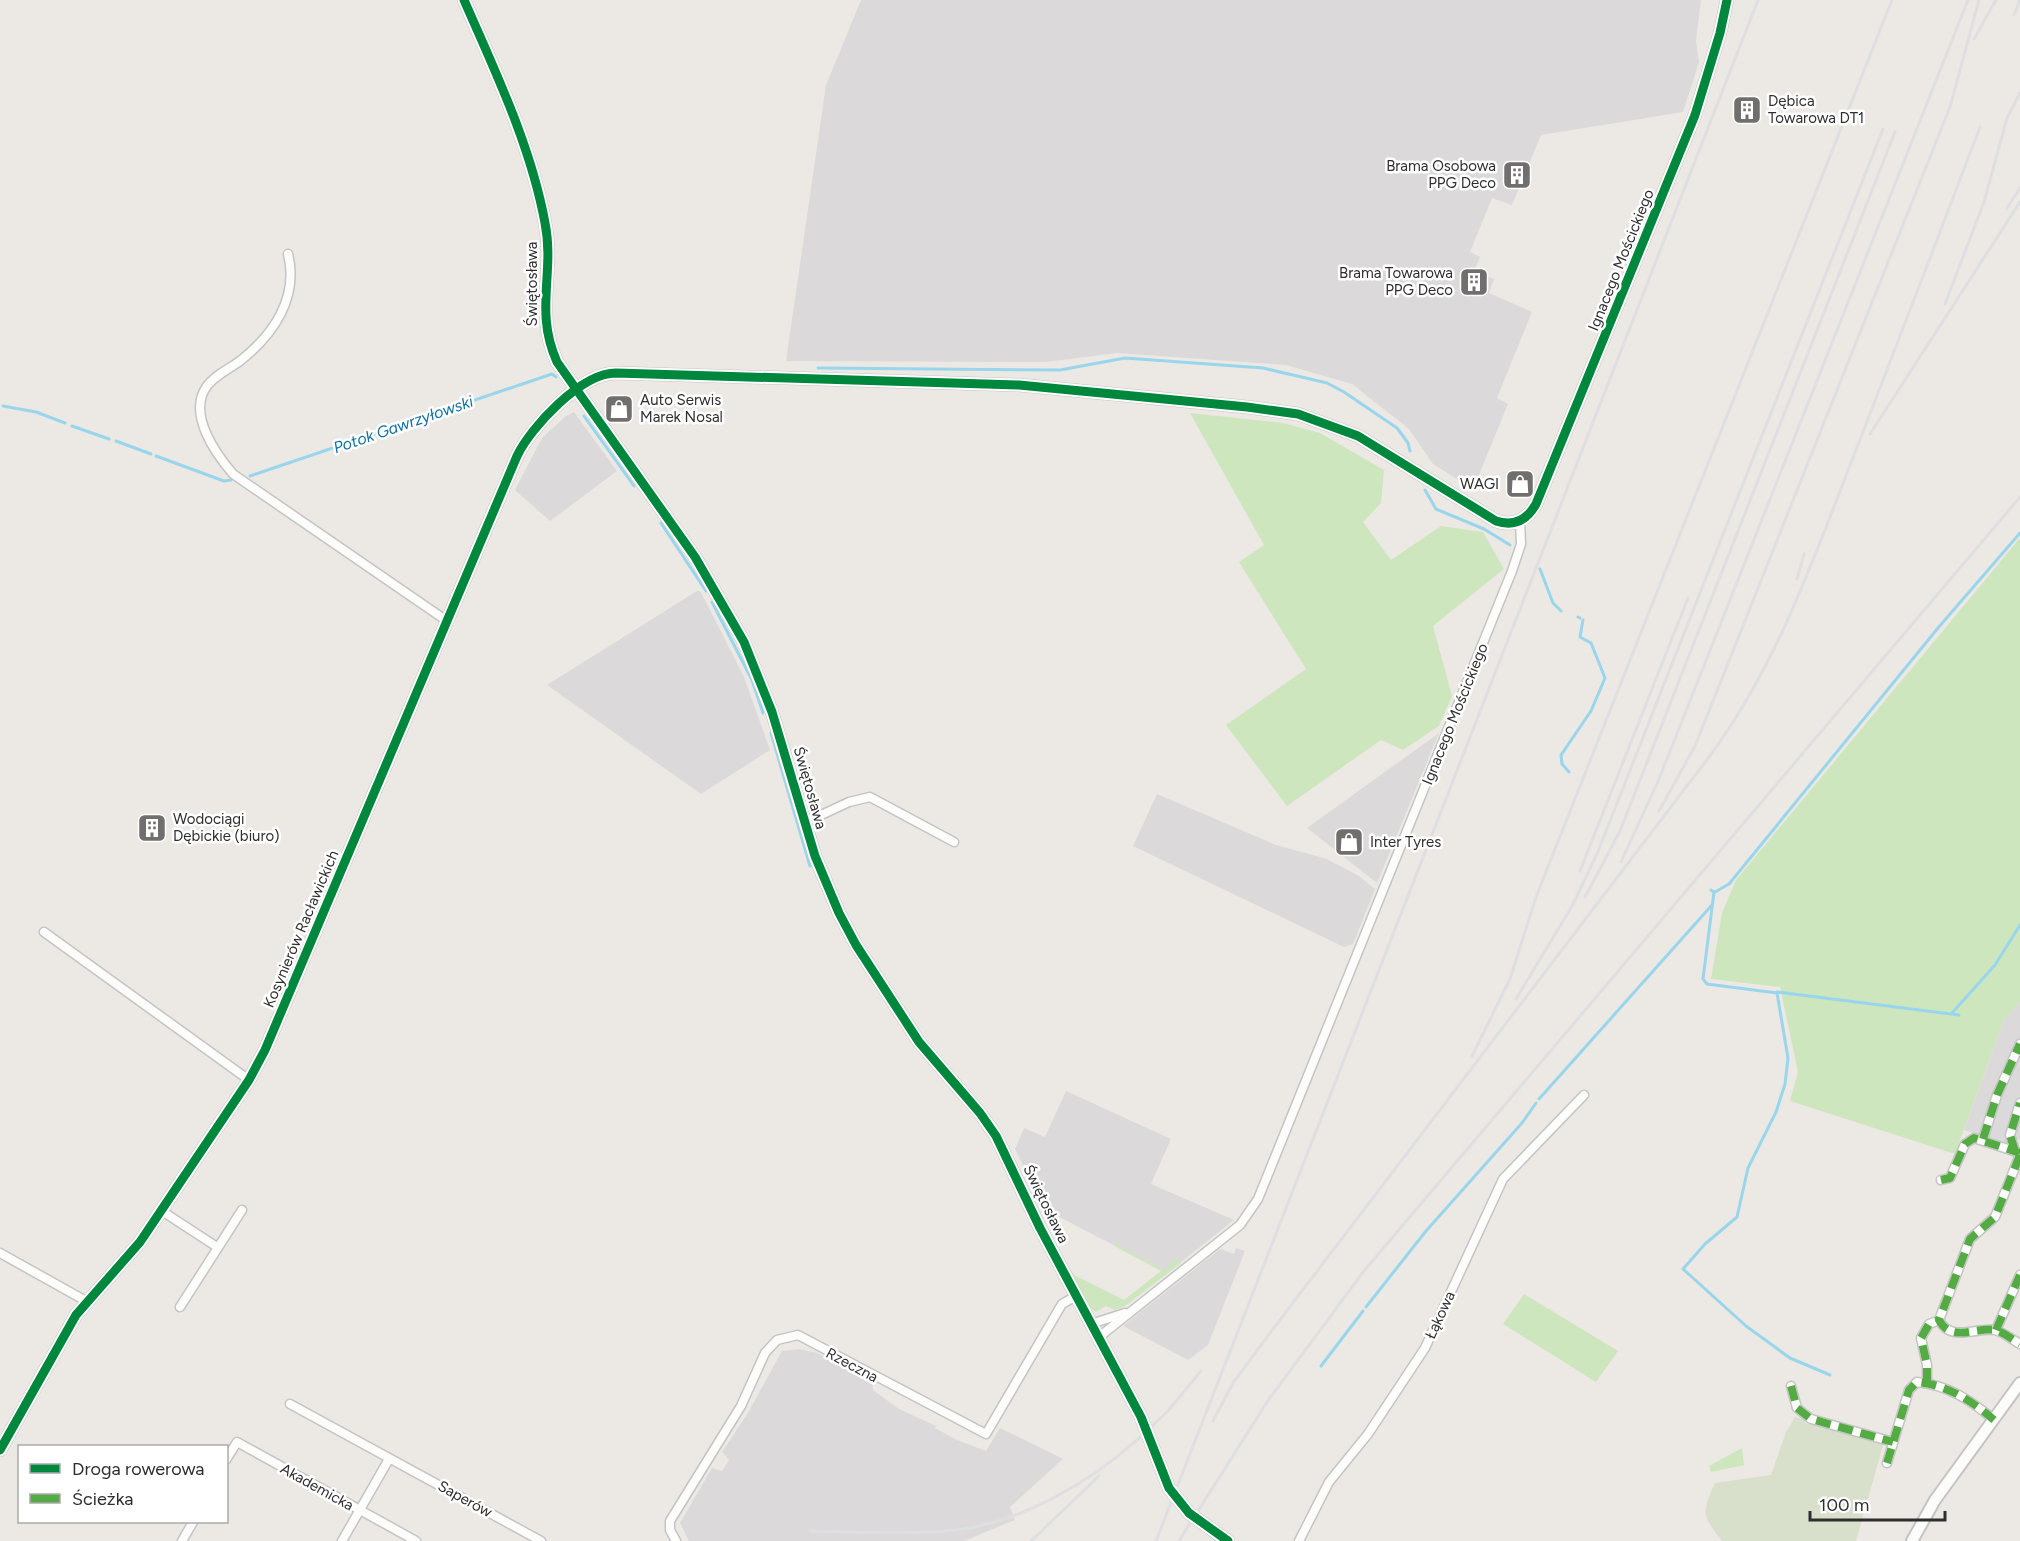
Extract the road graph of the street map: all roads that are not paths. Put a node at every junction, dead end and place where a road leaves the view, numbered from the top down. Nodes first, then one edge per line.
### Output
1 (464, 0) edge
2 (1727, 0) edge
3 (288, 254) dead end
4 (576, 392) junction
5 (1520, 521) junction
6 (447, 621) junction
7 (804, 823) junction
8 (954, 842) dead end
9 (44, 932) dead end
10 (2020, 1044) edge
11 (249, 1080) junction
12 (1584, 1095) dead end
13 (2020, 1103) edge
14 (1983, 1139) junction
15 (2018, 1153) edge
16 (1941, 1180) dead end
17 (242, 1210) dead end
18 (162, 1211) junction
19 (217, 1247) junction
20 (0, 1252) edge
21 (2020, 1275) edge
22 (1076, 1296) junction
23 (87, 1301) junction
24 (180, 1307) dead end
25 (1129, 1312) junction
26 (1939, 1320) junction
27 (1091, 1324) junction
28 (1996, 1330) junction
29 (1099, 1337) junction
30 (2020, 1344) edge
31 (1928, 1383) junction
32 (2020, 1383) edge
33 (1791, 1386) dead end
34 (290, 1404) dead end
35 (1994, 1420) junction
36 (1893, 1442) junction
37 (0, 1450) edge
38 (228, 1457) edge
39 (389, 1459) junction
40 (1887, 1463) dead end
41 (360, 1510) junction
42 (192, 1523) edge
43 (182, 1541) edge
44 (342, 1541) edge
45 (416, 1541) edge
46 (541, 1541) edge
47 (676, 1541) edge
48 (1228, 1541) edge
49 (1299, 1541) edge
50 (1912, 1541) edge

1 - 4 street, Świętosława
2 - 5 street, Ignacego Mościckiego
3 - 6 street
4 - 5 street, Kosynierów Racławickich
4 - 6 street, Kosynierów Racławickich
4 - 7 street, Świętosława
5 - 25 street, Ignacego Mościckiego
6 - 11 street, Kosynierów Racławickich
7 - 8 street
7 - 22 street, Świętosława
9 - 11 street
10 - 14 street
11 - 18 street, Kosynierów Racławickich
12 - 49 street, Łąkowa
13 - 15 street
14 - 15 street
14 - 16 street
15 - 26 street
17 - 19 street
18 - 19 street
18 - 23 street, Kosynierów Racławickich
19 - 24 street
20 - 23 street
21 - 28 street
22 - 27 street, Świętosława
22 - 47 street, Rzeczna
23 - 37 street, Kosynierów Racławickich
25 - 27 street, Ignacego Mościckiego
25 - 29 street, Ignacego Mościckiego
26 - 28 street
26 - 31 street
27 - 29 street, Świętosława
28 - 30 street
29 - 48 street, Świętosława
31 - 35 street
31 - 36 street
32 - 35 street
33 - 36 street
34 - 39 street, Saperów
35 - 50 street
36 - 40 street
38 - 41 street, Akademicka
39 - 41 street
39 - 46 street, Saperów
41 - 44 street
41 - 45 street, Akademicka
42 - 43 street

